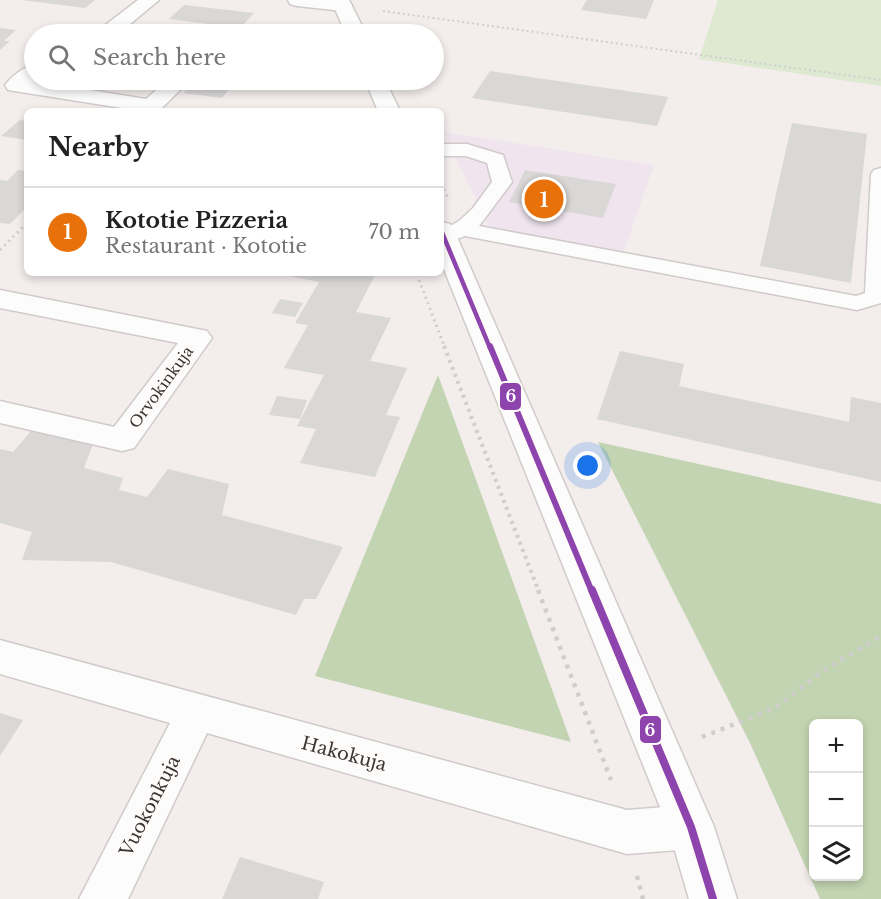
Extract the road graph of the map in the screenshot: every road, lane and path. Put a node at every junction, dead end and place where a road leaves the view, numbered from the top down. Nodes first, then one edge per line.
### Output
1 (150, 0) edge
2 (297, 0) edge
3 (342, 3) edge
4 (119, 24) edge
5 (351, 24) edge
6 (24, 79) edge
7 (881, 80) edge
8 (24, 87) edge
9 (43, 90) edge
10 (168, 90) edge
11 (380, 90) edge
12 (388, 108) edge
13 (444, 150) edge
14 (881, 174) edge
15 (24, 226) edge
16 (449, 232) edge
17 (0, 250) edge
18 (417, 276) edge
19 (0, 299) edge
20 (0, 412) edge
21 (881, 636) edge
22 (0, 657) edge
23 (196, 713) junction
24 (702, 737) dead end
25 (691, 827) junction
26 (627, 832) junction
27 (103, 899) edge
28 (643, 899) edge
29 (713, 899) edge

1 - 4 street
2 - 3 street
3 - 5 street
3 - 7 path
6 - 8 street
9 - 10 street
11 - 12 street
13 - 16 lane
14 - 16 lane
15 - 17 path
16 - 25 street
18 - 26 path
19 - 20 street, Orvokinkuja
21 - 24 path
22 - 23 street, Hakokuja
23 - 26 street, Hakokuja
23 - 27 street, Vuokonkuja
25 - 26 street, Hakokuja
25 - 29 street
26 - 28 path

